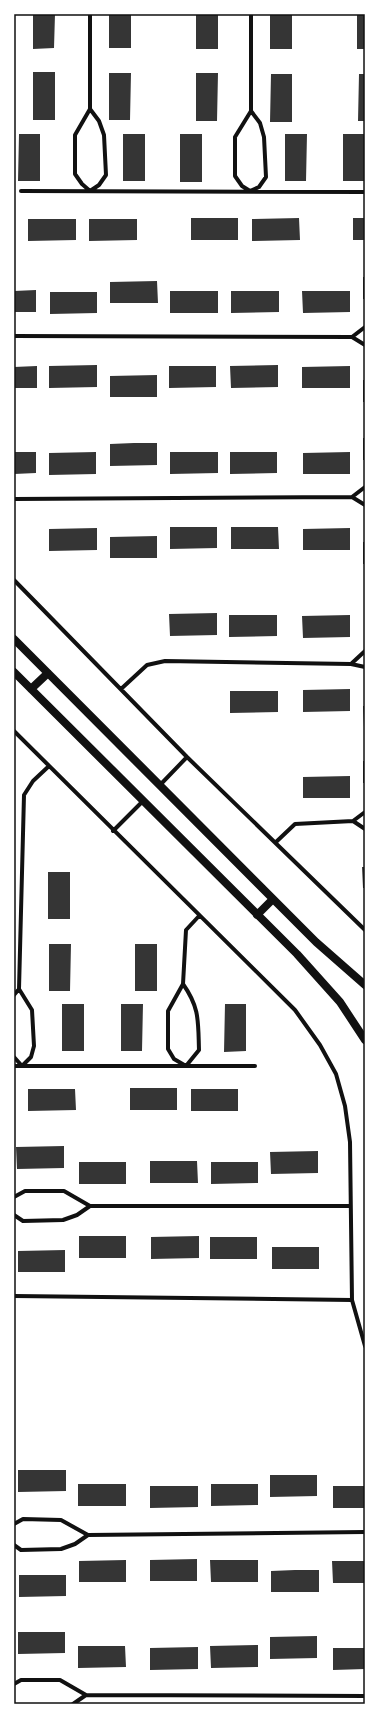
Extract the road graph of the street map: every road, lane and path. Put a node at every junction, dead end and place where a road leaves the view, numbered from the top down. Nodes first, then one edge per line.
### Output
1 (90, 14) edge
2 (251, 14) edge
3 (90, 109) junction
4 (251, 110) junction
5 (21, 191) dead end
6 (90, 191) junction
7 (250, 191) junction
8 (365, 192) edge
9 (365, 327) edge
10 (14, 336) edge
11 (352, 336) junction
12 (365, 344) edge
13 (365, 487) edge
14 (352, 497) junction
15 (14, 499) edge
16 (365, 504) edge
17 (14, 580) edge
18 (14, 639) edge
19 (365, 651) edge
20 (351, 664) junction
21 (365, 667) edge
22 (14, 672) edge
23 (48, 673) junction
24 (31, 689) junction
25 (121, 689) junction
26 (14, 731) edge
27 (187, 756) junction
28 (48, 766) junction
29 (160, 785) junction
30 (142, 801) junction
31 (365, 812) edge
32 (353, 821) junction
33 (365, 828) edge
34 (113, 831) junction
35 (276, 842) junction
36 (273, 899) junction
37 (257, 915) junction
38 (199, 916) junction
39 (365, 930) edge
40 (183, 984) junction
41 (365, 985) edge
42 (18, 989) junction
43 (14, 995) edge
44 (365, 1040) edge
45 (14, 1058) edge
46 (14, 1066) edge
47 (22, 1066) junction
48 (186, 1066) junction
49 (255, 1066) dead end
50 (14, 1197) edge
51 (90, 1206) junction
52 (349, 1206) junction
53 (14, 1215) edge
54 (14, 1296) edge
55 (352, 1300) junction
56 (365, 1346) edge
57 (14, 1524) edge
58 (365, 1532) edge
59 (88, 1535) junction
60 (14, 1545) edge
61 (14, 1684) edge
62 (86, 1695) junction
63 (365, 1696) edge
64 (73, 1704) edge

1 - 3 street
2 - 4 street
3 - 6 street
3 - 6 street
4 - 7 street
4 - 7 street
5 - 6 street
6 - 7 street
7 - 8 street
9 - 11 street
10 - 11 street
11 - 12 street
13 - 14 street
14 - 15 street
14 - 16 street
17 - 25 street
18 - 23 main road
19 - 20 street
20 - 21 street
20 - 25 street
22 - 24 main road
23 - 24 main road
23 - 29 main road
24 - 30 main road
25 - 27 street
26 - 28 street
27 - 29 street
27 - 35 street
28 - 34 street
28 - 42 street
29 - 36 main road
30 - 34 street
30 - 37 main road
31 - 32 street
32 - 33 street
32 - 35 street
34 - 38 street
35 - 39 street
36 - 37 main road
36 - 41 main road
37 - 44 main road
38 - 40 street
38 - 52 street
40 - 48 street
40 - 48 street
42 - 43 street
42 - 47 street
45 - 47 street
46 - 47 street
47 - 48 street
48 - 49 street
50 - 51 street
51 - 52 street
51 - 53 street
52 - 55 street
54 - 55 street
55 - 56 street
57 - 59 street
58 - 59 street
59 - 60 street
61 - 62 street
62 - 63 street
62 - 64 street

